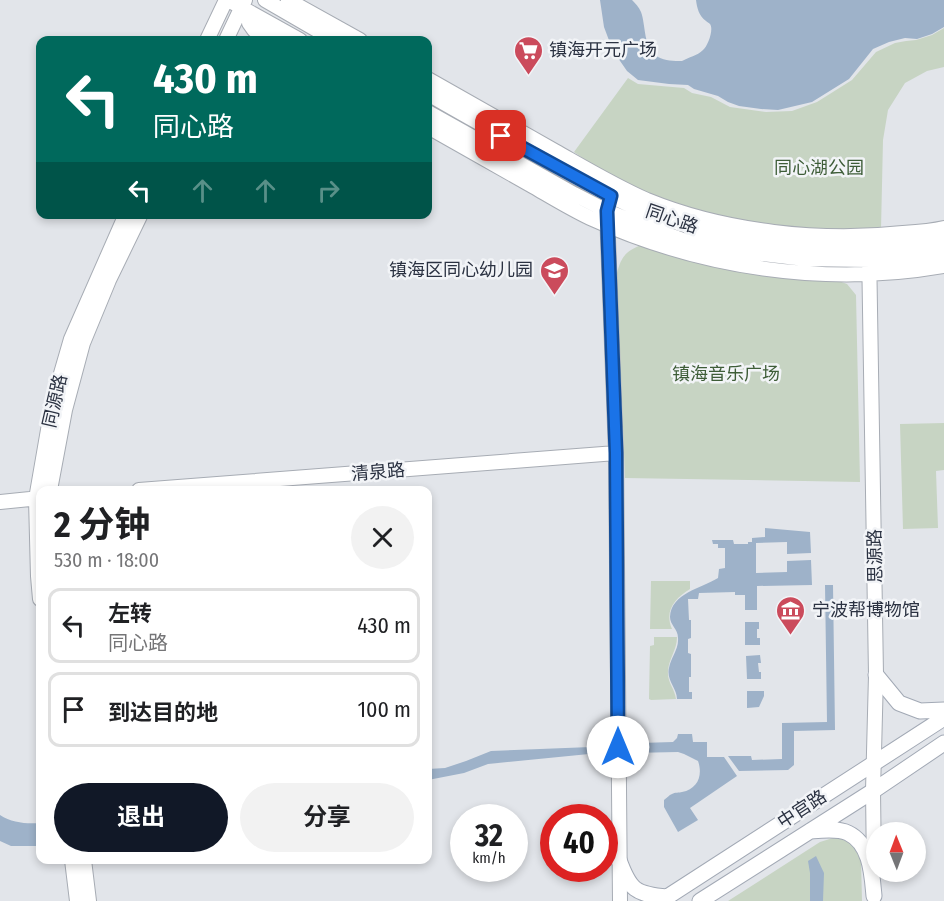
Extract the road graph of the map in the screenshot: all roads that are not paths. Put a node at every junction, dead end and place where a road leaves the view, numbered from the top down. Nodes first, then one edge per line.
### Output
1 (227, 0) edge
2 (265, 0) edge
3 (288, 0) edge
4 (246, 6) edge
5 (209, 36) edge
6 (228, 36) edge
7 (265, 36) edge
8 (294, 36) edge
9 (327, 36) edge
10 (353, 36) edge
11 (432, 81) edge
12 (432, 96) edge
13 (432, 114) edge
14 (432, 129) edge
15 (611, 196) junction
16 (607, 211) junction
17 (124, 219) edge
18 (139, 219) edge
19 (608, 226) junction
20 (944, 228) edge
21 (944, 240) edge
22 (944, 253) edge
23 (870, 261) junction
24 (944, 266) edge
25 (616, 453) junction
26 (40, 486) edge
27 (51, 486) edge
28 (191, 486) edge
29 (36, 499) edge
30 (0, 501) edge
31 (876, 675) junction
32 (944, 710) edge
33 (944, 718) edge
34 (944, 743) edge
35 (875, 762) junction
36 (873, 791) junction
37 (810, 831) junction
38 (619, 860) junction
39 (72, 864) edge
40 (85, 864) edge
41 (664, 899) edge
42 (874, 899) edge
43 (77, 901) edge
44 (90, 901) edge
45 (620, 901) edge
46 (700, 901) edge

1 - 4 street
1 - 5 street
2 - 9 street
3 - 10 street
4 - 6 street
4 - 7 street
4 - 8 street
11 - 20 street
12 - 15 street, 同心路
13 - 16 street, 同心路
14 - 19 street
15 - 16 street
15 - 23 street, 同心路
16 - 19 street
16 - 23 street, 同心路
17 - 26 street, 同源路
18 - 27 street, 同源路
19 - 23 street
19 - 25 street
21 - 23 street, 同心路
22 - 23 street, 同心路
23 - 24 street
23 - 31 street, 思源路
25 - 28 street, 清泉路
25 - 38 street
29 - 30 street
31 - 32 main road
31 - 35 street, 思源路
33 - 35 main road, 中官路
34 - 36 main road, 中官路
35 - 36 street, 思源路
35 - 41 main road, 中官路
36 - 37 main road, 中官路
36 - 42 street, 思源路
37 - 42 main road
37 - 46 main road, 中官路
38 - 41 main road
38 - 45 street
39 - 43 street
40 - 44 street

